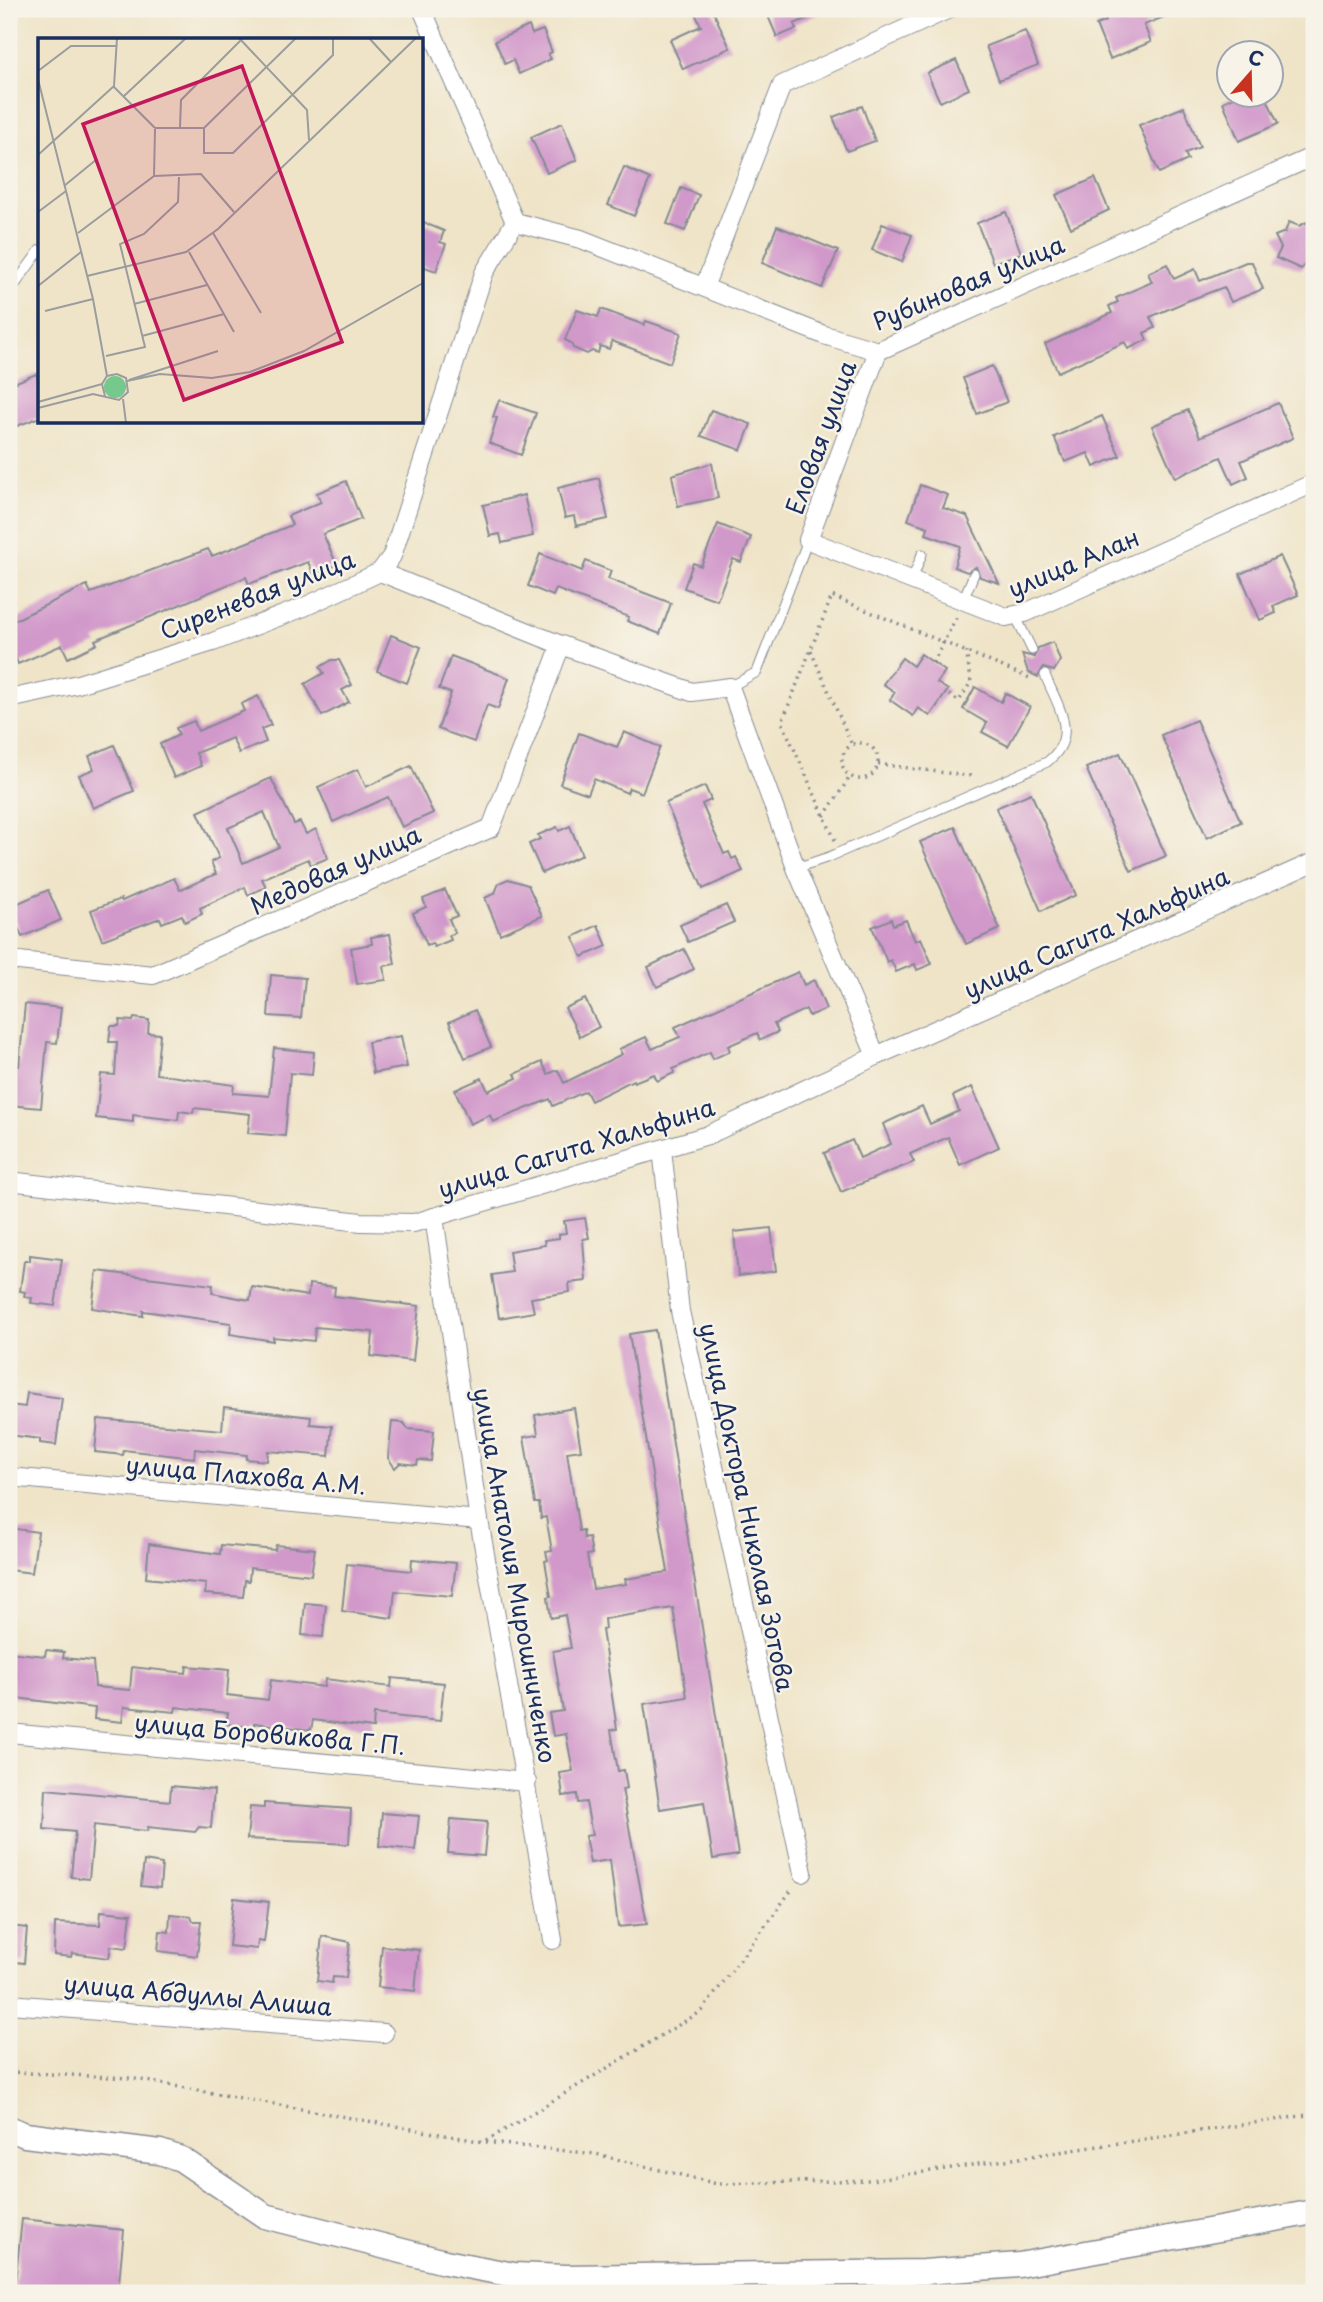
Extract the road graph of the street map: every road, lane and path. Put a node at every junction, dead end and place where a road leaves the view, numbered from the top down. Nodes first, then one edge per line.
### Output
1 (422, 9) edge
2 (949, 9) edge
3 (1314, 156) edge
4 (515, 222) junction
5 (38, 253) edge
6 (705, 285) junction
7 (9, 293) edge
8 (878, 351) junction
9 (1314, 483) edge
10 (808, 540) junction
11 (922, 554) dead end
12 (380, 572) junction
13 (974, 574) dead end
14 (912, 580) junction
15 (963, 600) junction
16 (1015, 615) junction
17 (946, 642) junction
18 (561, 645) junction
19 (810, 650) junction
20 (967, 650) junction
21 (1032, 650) dead end
22 (933, 663) dead end
23 (1045, 675) dead end
24 (730, 687) junction
25 (1050, 688) junction
26 (949, 695) dead end
27 (9, 699) edge
28 (852, 745) junction
29 (878, 764) junction
30 (850, 777) junction
31 (978, 792) junction
32 (824, 816) junction
33 (840, 852) junction
34 (1314, 862) edge
35 (796, 868) junction
36 (9, 960) edge
37 (876, 1056) junction
38 (662, 1149) junction
39 (9, 1181) edge
40 (434, 1217) junction
41 (9, 1477) edge
42 (479, 1520) junction
43 (9, 1733) edge
44 (527, 1782) junction
45 (803, 1873) joint
46 (553, 1940) dead end
47 (9, 2004) edge
48 (384, 2034) dead end
49 (9, 2072) edge
50 (1314, 2114) edge
51 (9, 2128) edge
52 (484, 2142) junction
53 (1314, 2212) edge

1 - 4 street
2 - 6 street
3 - 8 street, Рубиновая улица
4 - 6 street, Рубиновая улица
4 - 12 street, Сиреневая улица
5 - 7 lane
6 - 8 street, Рубиновая улица
8 - 10 street, Еловая улица
9 - 16 street, улица Алан
10 - 14 street, улица Алан
10 - 24 lane
11 - 14 lane
12 - 18 street
12 - 27 street, Сиреневая улица
13 - 15 lane
14 - 15 street, улица Алан
15 - 16 street, улица Алан
15 - 17 path
16 - 21 lane
17 - 19 path
17 - 20 path
17 - 22 path
18 - 24 street
18 - 36 street, Медовая улица
19 - 28 path
19 - 32 path
20 - 25 path
20 - 26 path
23 - 25 lane
24 - 35 street
25 - 31 lane
28 - 29 path
28 - 30 path
29 - 30 path
29 - 31 path
30 - 32 path
31 - 33 lane
32 - 33 path
33 - 35 lane
34 - 37 street, улица Сагита Хальфина
35 - 37 street
37 - 38 street, улица Сагита Хальфина
38 - 40 street, улица Сагита Хальфина
38 - 45 street, улица Доктора Николая Зотова
39 - 40 street, улица Сагита Хальфина
40 - 42 street, улица Анатолия Мирошниченко
41 - 42 street, улица Плахова А.М.
42 - 44 street, улица Анатолия Мирошниченко
43 - 44 street, улица Боровикова Г.П.
44 - 46 street, улица Анатолия Мирошниченко
45 - 52 path
47 - 48 street, улица Абдуллы Алиша
49 - 52 path
50 - 52 path
51 - 53 street

